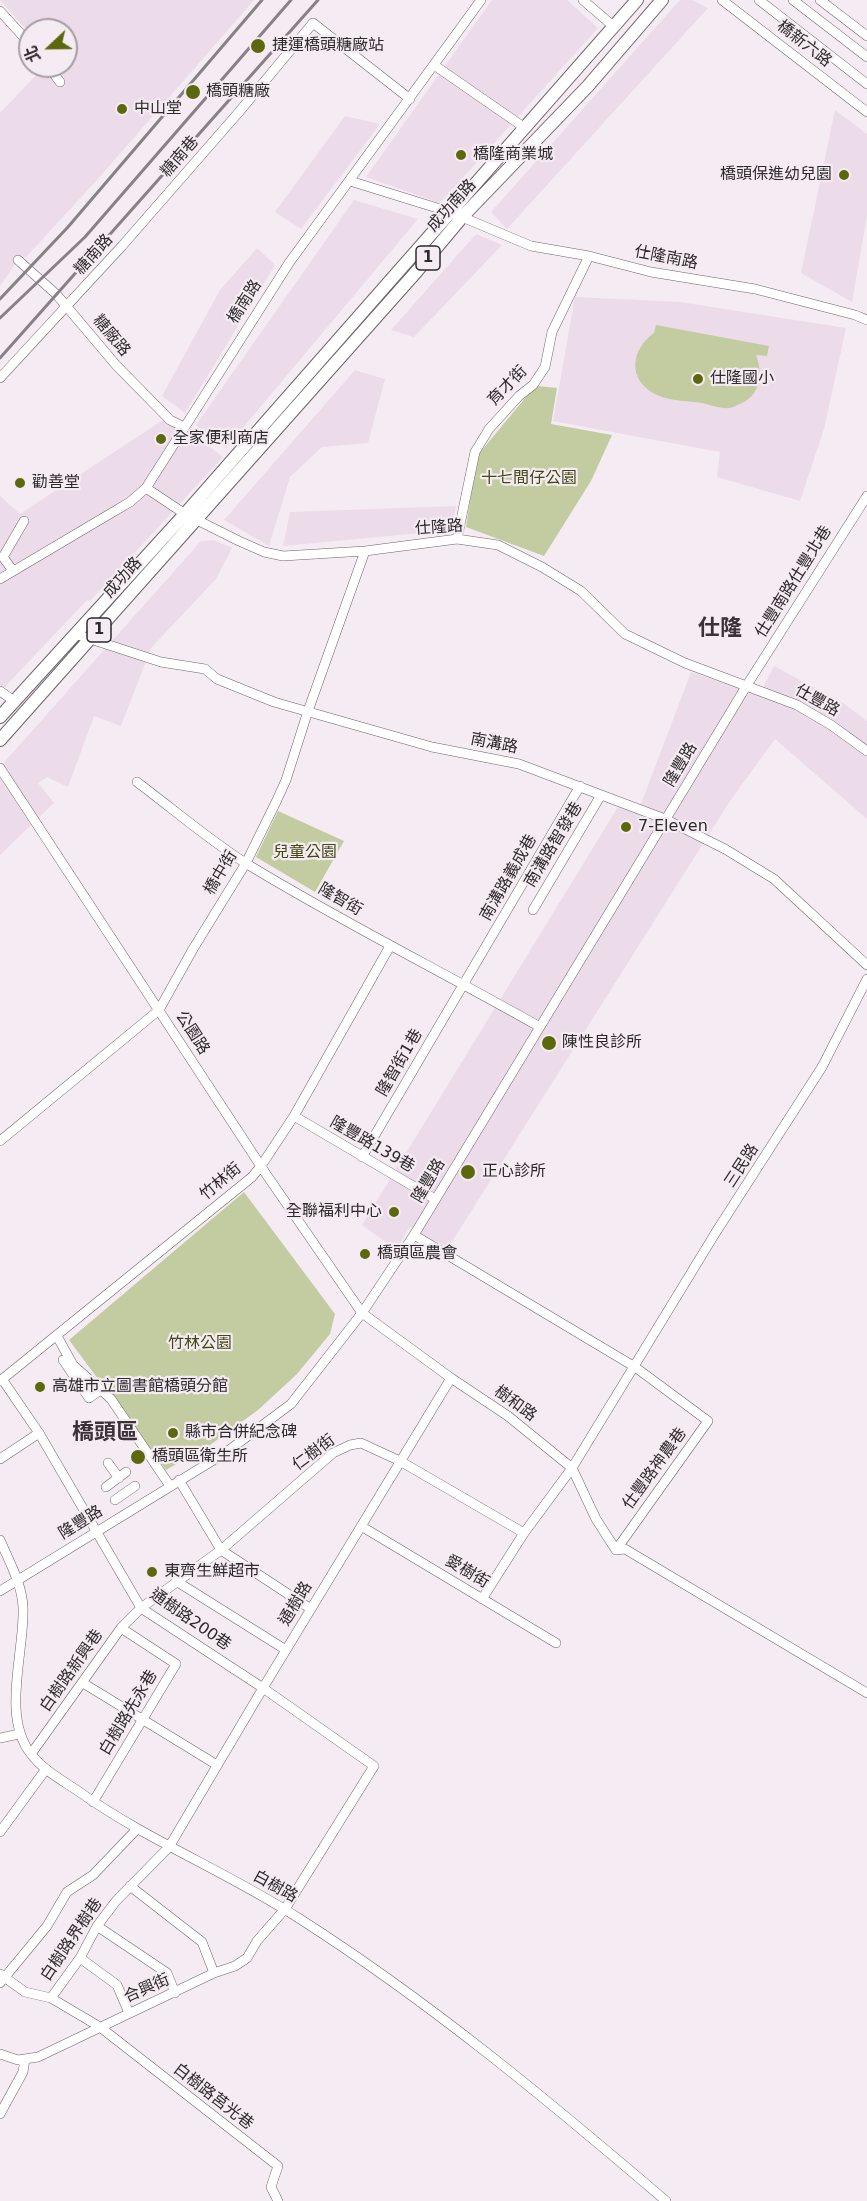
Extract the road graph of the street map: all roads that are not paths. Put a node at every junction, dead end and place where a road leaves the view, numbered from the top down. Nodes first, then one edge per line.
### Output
1 (481, 0) edge
2 (583, 0) edge
3 (637, 0) edge
4 (663, 0) edge
5 (722, 0) edge
6 (759, 0) edge
7 (793, 0) edge
8 (820, 0) edge
9 (0, 11) edge
10 (613, 26) junction
11 (18, 31) edge
12 (867, 36) edge
13 (867, 57) edge
14 (434, 65) junction
15 (57, 78) edge
16 (60, 82) dead end
17 (867, 84) edge
18 (410, 99) junction
19 (867, 112) edge
20 (525, 128) junction
21 (350, 181) junction
22 (450, 212) junction
23 (463, 216) junction
24 (143, 222) joint
25 (589, 256) junction
26 (18, 260) dead end
27 (67, 307) junction
28 (867, 320) edge
29 (0, 378) edge
30 (184, 427) junction
31 (146, 488) junction
32 (867, 496) edge
33 (185, 514) junction
34 (197, 519) junction
35 (24, 521) dead end
36 (457, 539) junction
37 (365, 551) junction
38 (14, 571) junction
39 (0, 579) edge
40 (75, 634) junction
41 (90, 639) junction
42 (747, 685) junction
43 (0, 690) edge
44 (14, 701) junction
45 (308, 711) junction
46 (0, 717) edge
47 (0, 740) edge
48 (867, 751) edge
49 (0, 768) edge
50 (136, 782) dead end
51 (580, 786) junction
52 (602, 795) junction
53 (665, 819) junction
54 (246, 863) junction
55 (533, 910) dead end
56 (390, 946) junction
57 (867, 966) edge
58 (867, 979) edge
59 (463, 984) junction
60 (159, 1010) junction
61 (540, 1027) junction
62 (294, 1116) junction
63 (0, 1141) edge
64 (362, 1157) junction
65 (261, 1166) junction
66 (435, 1199) junction
67 (414, 1235) junction
68 (362, 1313) junction
69 (55, 1337) junction
70 (70, 1367) junction
71 (635, 1367) junction
72 (451, 1378) junction
73 (1, 1380) edge
74 (99, 1391) dead end
75 (39, 1433) junction
76 (0, 1459) edge
77 (400, 1461) junction
78 (108, 1463) dead end
79 (572, 1468) junction
80 (175, 1483) junction
81 (135, 1486) dead end
82 (106, 1487) dead end
83 (115, 1500) dead end
84 (361, 1526) junction
85 (97, 1531) junction
86 (524, 1533) junction
87 (0, 1540) edge
88 (221, 1550) junction
89 (616, 1550) junction
90 (17, 1581) junction
91 (176, 1581) junction
92 (0, 1591) edge
93 (482, 1599) junction
94 (141, 1608) junction
95 (311, 1609) junction
96 (121, 1628) junction
97 (556, 1643) dead end
98 (286, 1650) junction
99 (83, 1683) junction
100 (263, 1688) junction
101 (867, 1693) edge
102 (142, 1719) junction
103 (19, 1734) junction
104 (0, 1738) edge
105 (31, 1754) junction
106 (217, 1765) junction
107 (46, 1769) junction
108 (93, 1802) junction
109 (137, 1829) junction
110 (0, 1832) edge
111 (170, 1847) junction
112 (130, 1886) junction
113 (285, 1909) junction
114 (97, 1926) junction
115 (80, 1958) junction
116 (214, 1973) junction
117 (1, 1978) edge
118 (175, 1993) junction
119 (51, 1998) junction
120 (129, 2013) junction
121 (100, 2027) junction
122 (0, 2054) edge
123 (25, 2059) junction
124 (0, 2114) edge
125 (279, 2201) edge
126 (666, 2201) edge

1 - 14 street, 橋南路
2 - 10 street
3 - 10 main road, 成功南路 / 1
4 - 23 main road, 成功南路 / 1
5 - 19 street, 橋新六路
6 - 17 street, 橋新六路
7 - 13 street, 橋新六路
8 - 12 street
9 - 11 street
10 - 20 main road, 成功南路 / 1
14 - 18 street, 橋南路
14 - 20 street
15 - 16 street
18 - 21 street, 橋南路
18 - 24 street, 糖南巷
20 - 22 main road, 成功南路 / 1
21 - 22 street, 仕隆南路
21 - 30 street, 橋南路
22 - 23 street, 仕隆南路
22 - 33 main road, 成功南路 / 1
23 - 25 street, 仕隆南路
23 - 34 main road, 成功南路 / 1
24 - 27 street, 糖南路
25 - 28 street, 仕隆南路
25 - 36 street, 育才街
26 - 27 street, 糖廠路
27 - 29 street, 糖南路
27 - 30 street, 糖廠路
30 - 31 street, 橋南路
31 - 33 street, 仕隆路
31 - 38 street, 橋南路
32 - 42 street, 仕豐南路仕豐北巷
33 - 34 street, 仕隆路
33 - 40 main road, 成功路 / 1
34 - 37 street, 仕隆路
34 - 41 main road, 成功路 / 1
35 - 38 street
36 - 37 street, 仕隆路
36 - 42 street, 仕隆路
37 - 45 street, 橋中街
38 - 39 street, 橋南路
40 - 41 street, 南溝路
40 - 44 main road, 成功路 / 1
41 - 45 street, 南溝路
41 - 47 main road, 成功路 / 1
42 - 48 street, 仕豐路
42 - 53 street, 隆豐路
43 - 44 street
44 - 46 main road, 成功路 / 1
45 - 51 street, 南溝路
45 - 54 street, 橋中街
49 - 60 street, 公園路
50 - 54 street, 隆智街
51 - 52 street, 南溝路
51 - 59 street, 南溝路義成巷
52 - 53 street, 南溝路
52 - 55 street, 南溝路智發巷
53 - 57 street, 南溝路
53 - 61 street, 隆豐路
54 - 56 street, 隆智街
54 - 60 street, 橋中街
56 - 59 street, 隆智街
56 - 62 street, 竹林街
58 - 71 street, 三民路
59 - 61 street, 隆智街
59 - 64 street, 隆智街1巷
60 - 63 street, 橋中街
60 - 65 street, 公園路
61 - 66 street, 隆豐路
62 - 64 street, 隆豐路139巷
62 - 65 street, 竹林街
64 - 66 street, 隆豐路139巷
65 - 68 street, 公園路
65 - 69 street, 竹林街
66 - 67 street, 隆豐路
67 - 68 street, 隆豐路
67 - 71 street
68 - 72 street, 樹和路
68 - 80 street, 隆豐路
69 - 70 street
69 - 73 street, 竹林街
70 - 74 street
70 - 80 street
71 - 79 street, 三民路
71 - 89 street, 仕豐路神農巷
72 - 77 street, 通樹路
72 - 79 street, 樹和路
73 - 75 street, 通樹路200巷
75 - 76 street
75 - 85 street, 通樹路200巷
77 - 84 street, 通樹路
77 - 86 street, 仁樹街
77 - 88 street, 仁樹街
78 - 82 street
79 - 86 street, 三民路
79 - 89 street, 樹和路
80 - 85 street, 隆豐路
80 - 88 street
81 - 83 street
84 - 93 street, 愛樹街
84 - 95 street, 通樹路
85 - 90 street, 隆豐路
85 - 94 street, 通樹路200巷
86 - 93 street, 三民路
87 - 90 street, 白樹路
88 - 91 street, 仁樹街
88 - 95 street
89 - 101 street
90 - 92 street, 隆豐路
90 - 103 street, 白樹路
91 - 94 street, 仁樹街
91 - 98 street
93 - 97 street, 愛樹街
94 - 96 street, 白樹路新興巷
94 - 100 street, 通樹路200巷
95 - 98 street, 通樹路
96 - 99 street, 白樹路新興巷
96 - 102 street, 白樹路先永巷
98 - 100 street, 通樹路
99 - 102 street
99 - 105 street, 白樹路新興巷
100 - 106 street, 通樹路
100 - 113 street, 通樹路200巷
102 - 106 street
102 - 108 street, 白樹路先永巷
103 - 104 street
103 - 105 street, 白樹路
105 - 107 street, 白樹路
106 - 111 street, 通樹路
107 - 108 street, 白樹路
107 - 110 street
108 - 109 street, 白樹路
109 - 111 street, 白樹路
109 - 117 street
111 - 112 street, 白樹路界樹巷
111 - 113 street, 白樹路
112 - 114 street, 白樹路界樹巷
112 - 116 street
113 - 116 street, 合興街
113 - 126 street, 白樹路
114 - 115 street, 白樹路界樹巷
114 - 118 street
115 - 119 street, 白樹路界樹巷
115 - 120 street
116 - 118 street, 合興街
117 - 119 street
118 - 120 street, 合興街
119 - 121 street
120 - 121 street, 合興街
121 - 123 street, 合興街
121 - 125 street, 白樹路莒光巷
122 - 123 street, 合興街
123 - 124 street

